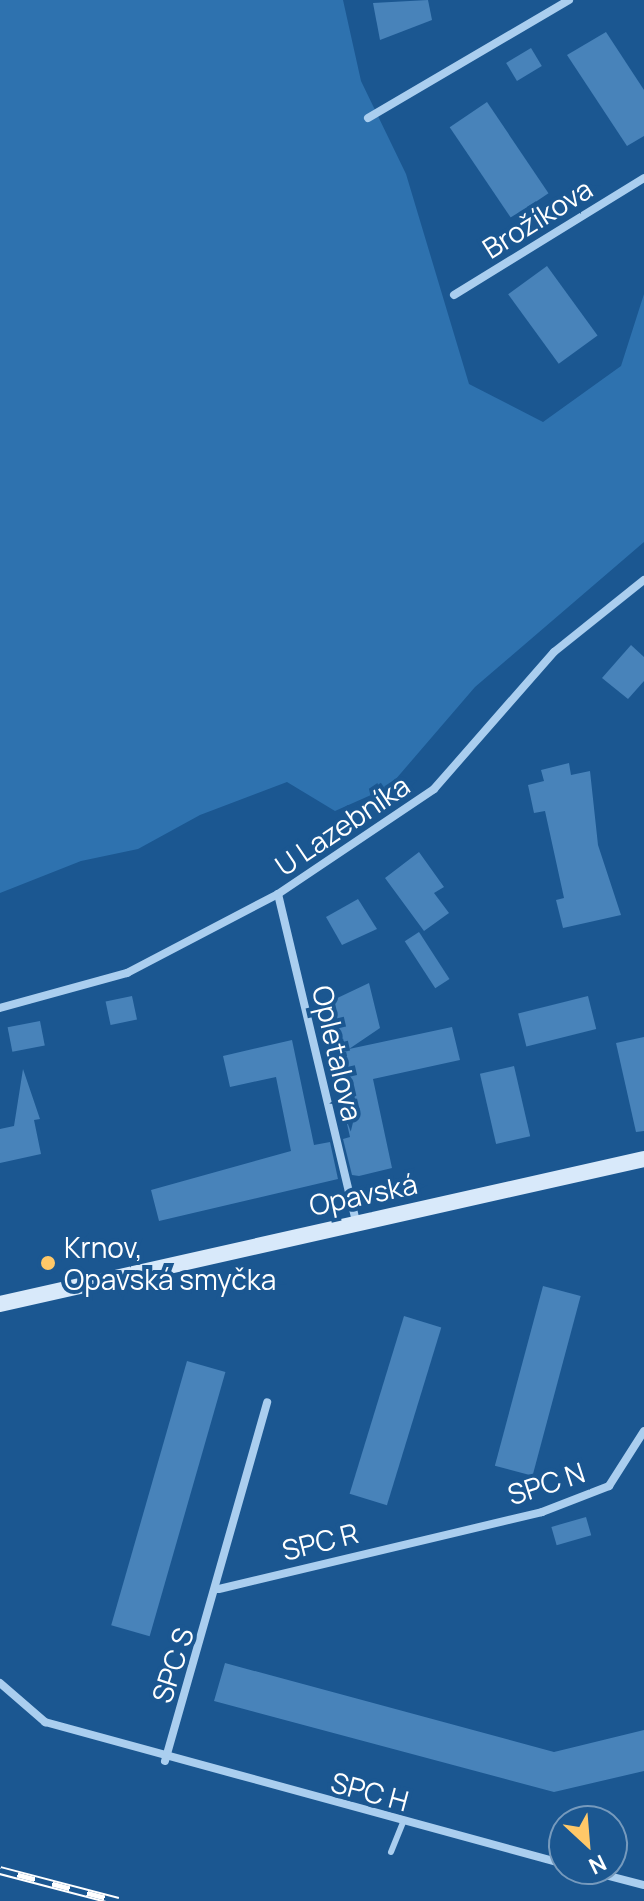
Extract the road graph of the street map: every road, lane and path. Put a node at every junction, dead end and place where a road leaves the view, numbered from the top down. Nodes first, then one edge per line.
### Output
1 (569, 0) edge
2 (368, 118) dead end
3 (644, 178) edge
4 (454, 295) dead end
5 (644, 580) edge
6 (278, 894) junction
7 (0, 1008) edge
8 (644, 1159) edge
9 (356, 1222) junction
10 (0, 1304) edge
11 (267, 1402) dead end
12 (644, 1431) edge
13 (432, 1535) joint
14 (219, 1589) junction
15 (0, 1683) edge
16 (165, 1761) junction
17 (403, 1822) junction
18 (391, 1852) dead end
19 (548, 1860) edge

1 - 2 street
3 - 4 street, Brožíkova
5 - 6 street, U Lazebníka
6 - 7 street, U Lazebníka
6 - 9 street, Opletalova
8 - 9 main road, Opavská
9 - 10 main road, Opavská
11 - 14 street, SPC S
12 - 13 street, SPC N
13 - 14 street, SPC R
14 - 16 street, SPC S
15 - 16 street
16 - 17 street, SPC H
17 - 18 lane
17 - 19 street, SPC H

